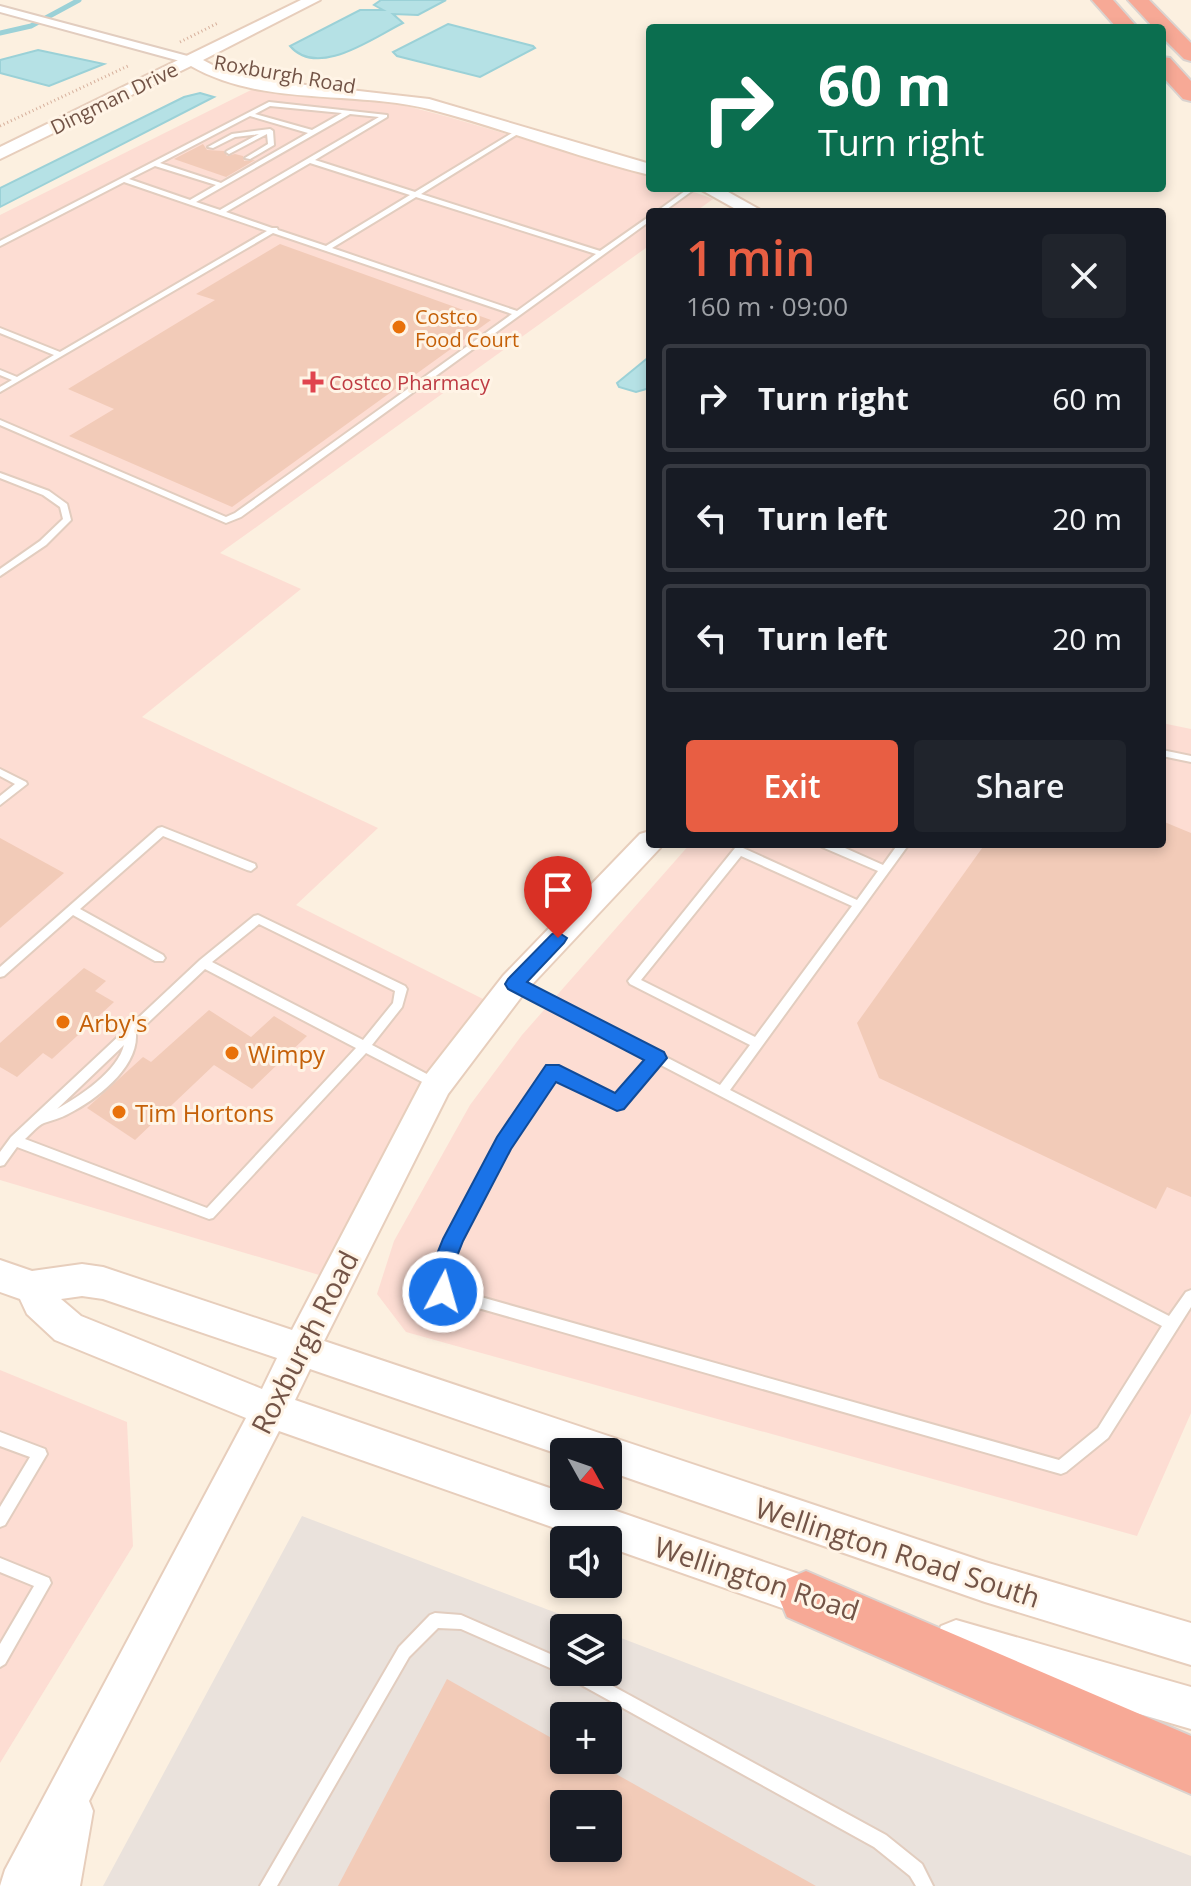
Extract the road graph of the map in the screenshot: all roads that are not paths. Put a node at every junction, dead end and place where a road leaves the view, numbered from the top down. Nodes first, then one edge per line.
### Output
1 (288, 0) edge
2 (313, 0) edge
3 (1102, 0) edge
4 (1138, 0) edge
5 (1158, 0) edge
6 (0, 9) edge
7 (1124, 24) edge
8 (1161, 24) edge
9 (1166, 29) edge
10 (1191, 31) edge
11 (1191, 55) edge
12 (183, 57) junction
13 (1166, 67) edge
14 (1191, 94) edge
15 (349, 112) junction
16 (250, 114) junction
17 (283, 124) junction
18 (270, 131) junction
19 (519, 131) junction
20 (311, 132) junction
21 (0, 138) edge
22 (211, 147) dead end
23 (229, 152) dead end
24 (0, 154) edge
25 (248, 158) dead end
26 (311, 161) junction
27 (183, 162) dead end
28 (155, 164) junction
29 (201, 168) dead end
30 (170, 169) junction
31 (646, 169) edge
32 (219, 174) dead end
33 (189, 175) junction
34 (124, 180) junction
35 (206, 180) junction
36 (222, 185) junction
37 (687, 192) edge
38 (715, 192) edge
39 (416, 193) junction
40 (192, 202) junction
41 (665, 208) edge
42 (747, 208) edge
43 (222, 212) junction
44 (646, 221) edge
45 (275, 229) junction
46 (0, 244) edge
47 (329, 247) junction
48 (600, 253) junction
49 (517, 313) junction
50 (0, 330) edge
51 (61, 355) junction
52 (0, 372) edge
53 (18, 380) junction
54 (0, 390) edge
55 (0, 422) edge
56 (0, 475) edge
57 (0, 573) edge
58 (1166, 754) edge
59 (1191, 759) edge
60 (0, 772) edge
61 (0, 801) edge
62 (646, 845) edge
63 (835, 848) edge
64 (901, 848) edge
65 (251, 867) dead end
66 (885, 870) junction
67 (859, 905) junction
68 (72, 910) junction
69 (159, 958) dead end
70 (204, 963) junction
71 (0, 973) edge
72 (514, 984) junction
73 (757, 1043) junction
74 (364, 1047) junction
75 (658, 1058) junction
76 (436, 1085) junction
77 (722, 1091) junction
78 (15, 1141) junction
79 (0, 1161) edge
80 (16, 1281) edge
81 (1191, 1296) edge
82 (1171, 1324) junction
83 (300, 1349) junction
84 (271, 1410) junction
85 (562, 1438) edge
86 (0, 1439) edge
87 (622, 1458) edge
88 (0, 1520) edge
89 (0, 1565) edge
90 (806, 1598) junction
91 (1191, 1644) edge
92 (0, 1659) edge
93 (550, 1662) edge
94 (598, 1686) edge
95 (1191, 1708) edge
96 (1191, 1765) edge
97 (79, 1778) junction
98 (21, 1886) edge
99 (57, 1886) edge
100 (268, 1886) edge
101 (925, 1886) edge

1 - 12 main road, Dingman Drive
2 - 12 main road, Dingman Drive
3 - 7 highway
4 - 8 highway
5 - 10 highway
6 - 12 street
9 - 11 highway
12 - 19 main road, Roxburgh Road
12 - 21 main road, Dingman Drive
12 - 24 main road, Dingman Drive
13 - 14 highway
15 - 16 lane
15 - 20 lane
15 - 26 lane
16 - 17 lane
16 - 28 lane
17 - 18 lane
17 - 20 lane
18 - 22 lane
18 - 23 lane
18 - 25 lane
19 - 31 main road, Roxburgh Road
19 - 39 lane
20 - 36 lane
26 - 39 lane
26 - 43 lane
27 - 30 lane
28 - 30 lane
28 - 34 lane
29 - 33 lane
30 - 33 lane
32 - 35 lane
33 - 35 lane
34 - 40 lane
34 - 46 lane
35 - 36 lane
36 - 40 lane
37 - 41 lane
38 - 42 main road
39 - 47 lane
39 - 48 lane
40 - 43 lane
43 - 45 lane
44 - 48 lane
45 - 47 lane
45 - 51 lane
47 - 49 lane
48 - 49 lane
49 - 55 lane
50 - 51 lane
51 - 53 lane
52 - 53 lane
53 - 54 lane
56 - 57 lane
58 - 59 lane
60 - 61 lane
62 - 72 main road, Roxburgh Road
63 - 66 lane
64 - 66 lane
65 - 68 lane
66 - 67 lane
67 - 73 lane
67 - 73 lane
68 - 69 lane
68 - 71 lane
70 - 74 lane
70 - 74 lane
70 - 78 lane
72 - 75 lane
72 - 76 main road, Roxburgh Road
73 - 77 lane
74 - 76 lane
74 - 78 lane
75 - 77 lane
75 - 82 lane
76 - 83 main road, Roxburgh Road
77 - 82 lane
78 - 79 lane
80 - 83 main road, Wellington Road South
80 - 84 main road, Wellington Road
81 - 82 lane
83 - 84 main road, Roxburgh Road
83 - 85 main road, Wellington Road South
84 - 90 main road, Wellington Road
84 - 97 main road, Roxburgh Road
86 - 88 lane
87 - 91 main road, Wellington Road South
89 - 92 lane
90 - 95 main road, Wellington Road
90 - 96 highway
93 - 100 lane
94 - 101 lane
97 - 98 main road, Roxburgh Road
97 - 99 main road

